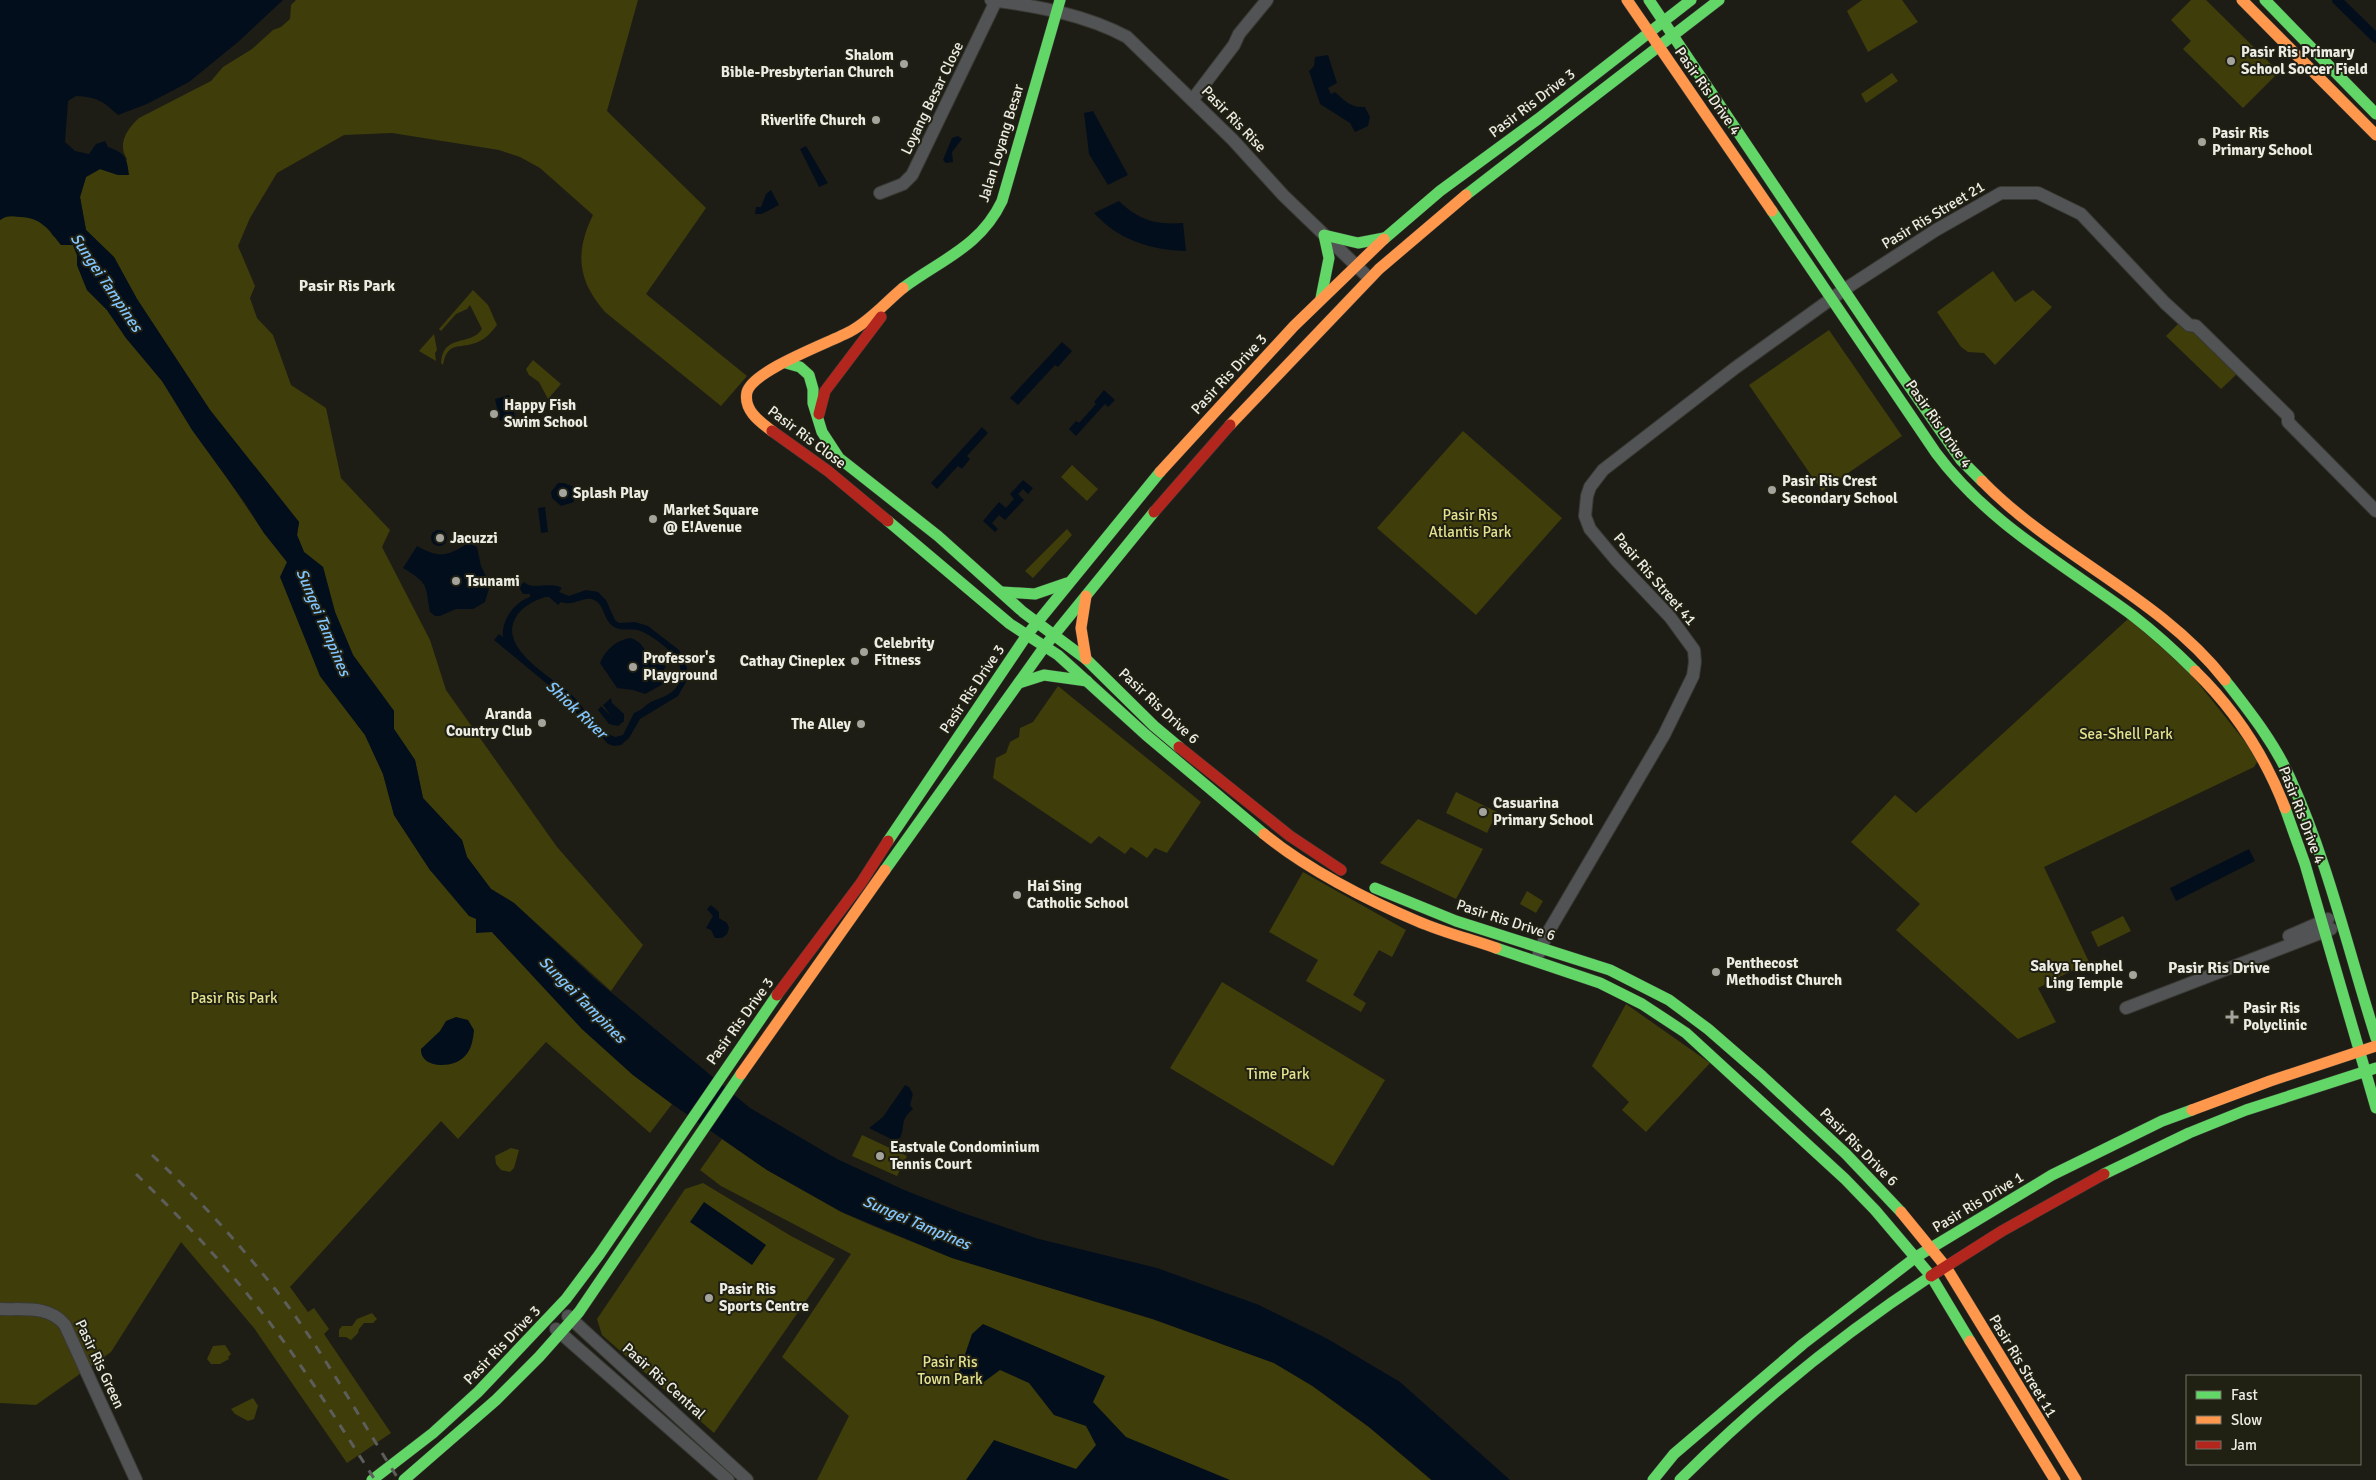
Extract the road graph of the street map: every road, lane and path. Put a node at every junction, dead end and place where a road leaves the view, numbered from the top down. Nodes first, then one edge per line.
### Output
1 (994, 0) edge
2 (1266, 0) edge
3 (1626, 0) edge
4 (1648, 0) edge
5 (1691, 0) edge
6 (1719, 0) edge
7 (2242, 0) edge
8 (2265, 0) edge
9 (1058, 6) edge
10 (1663, 22) junction
11 (1649, 33) junction
12 (1673, 37) junction
13 (1659, 48) junction
14 (1189, 96) junction
15 (2376, 114) edge
16 (2376, 135) edge
17 (880, 193) dead end
18 (1324, 235) junction
19 (1388, 237) junction
20 (1356, 264) junction
21 (1370, 278) junction
22 (1845, 289) junction
23 (896, 296) junction
24 (1321, 298) junction
25 (1831, 299) junction
26 (826, 344) junction
27 (786, 363) junction
28 (847, 363) junction
29 (818, 417) junction
30 (2376, 511) edge
31 (951, 548) junction
32 (938, 564) junction
33 (1070, 581) junction
34 (1002, 592) junction
35 (1088, 593) junction
36 (1037, 622) junction
37 (1027, 635) junction
38 (1054, 635) junction
39 (1045, 646) junction
40 (1086, 659) junction
41 (1087, 681) junction
42 (1019, 683) junction
43 (1352, 876) dead end
44 (1368, 885) dead end
45 (2339, 920) junction
46 (2323, 926) junction
47 (1541, 948) junction
48 (1536, 960) junction
49 (2126, 1008) dead end
50 (2376, 1038) edge
51 (2376, 1046) edge
52 (2361, 1051) junction
53 (2371, 1070) edge
54 (2376, 1108) edge
55 (689, 1121) junction
56 (704, 1131) junction
57 (1932, 1248) junction
58 (1916, 1257) junction
59 (1946, 1267) junction
60 (1931, 1276) junction
61 (558, 1308) junction
62 (0, 1309) edge
63 (573, 1320) junction
64 (546, 1321) junction
65 (561, 1334) junction
66 (136, 1480) edge
67 (372, 1480) edge
68 (404, 1480) edge
69 (728, 1480) edge
70 (747, 1480) edge
71 (1654, 1480) edge
72 (1680, 1480) edge
73 (2055, 1480) edge
74 (2076, 1480) edge

1 - 9 street
1 - 17 street, Loyang Besar Close
2 - 14 street
3 - 11 street, Pasir Ris Drive 4
4 - 10 street, Pasir Ris Drive 4
5 - 10 street, Pasir Ris Drive 3
6 - 12 street, Pasir Ris Drive 3
7 - 16 street
8 - 15 street
9 - 14 street, Pasir Ris Rise
9 - 23 street, Jalan Loyang Besar
10 - 11 street, Pasir Ris Drive 3
10 - 12 street, Pasir Ris Drive 4
11 - 13 street, Pasir Ris Drive 4
11 - 19 street, Pasir Ris Drive 3
12 - 13 street, Pasir Ris Drive 3
12 - 22 street, Pasir Ris Drive 4
13 - 21 street, Pasir Ris Drive 3
13 - 25 street, Pasir Ris Drive 4
14 - 18 street, Pasir Ris Rise
18 - 19 street
18 - 20 street, Pasir Ris Rise
18 - 24 street
19 - 20 street, Pasir Ris Drive 3
20 - 21 street, Pasir Ris Rise
20 - 24 street, Pasir Ris Drive 3
21 - 35 street, Pasir Ris Drive 3
22 - 25 street, Pasir Ris Street 21
22 - 30 street, Pasir Ris Street 21
22 - 45 street, Pasir Ris Drive 4
23 - 26 street, Jalan Loyang Besar
23 - 28 street, Jalan Loyang Besar
24 - 33 street, Pasir Ris Drive 3
25 - 46 street, Pasir Ris Drive 4
25 - 47 street, Pasir Ris Street 41
26 - 27 street, Jalan Loyang Besar
26 - 28 street
27 - 29 street, Pasir Ris Close
27 - 32 street, Pasir Ris Close
28 - 29 street, Jalan Loyang Besar
29 - 31 street, Pasir Ris Close
31 - 32 street
31 - 34 street, Pasir Ris Close
32 - 37 street, Pasir Ris Close
33 - 34 street
33 - 36 street, Pasir Ris Drive 3
34 - 36 street, Pasir Ris Close
35 - 38 street, Pasir Ris Drive 3
35 - 40 street
36 - 37 street, Pasir Ris Drive 3
36 - 38 street, Pasir Ris Drive 6
37 - 39 street, Pasir Ris Drive 6
37 - 55 street, Pasir Ris Drive 3
38 - 39 street, Pasir Ris Drive 3
38 - 40 street, Pasir Ris Drive 6
39 - 41 street, Pasir Ris Drive 6
39 - 42 street, Pasir Ris Drive 3
40 - 43 street, Pasir Ris Drive 6
41 - 42 street
41 - 48 street, Pasir Ris Drive 6
42 - 56 street, Pasir Ris Drive 3
44 - 47 street, Pasir Ris Drive 6
45 - 46 street
45 - 50 street, Pasir Ris Drive 4
46 - 49 street
46 - 52 street, Pasir Ris Drive 4
47 - 48 street, Pasir Ris Street 41
47 - 57 street, Pasir Ris Drive 6
48 - 58 street, Pasir Ris Drive 6
51 - 52 street, Pasir Ris Drive 1
52 - 53 street, Pasir Ris Drive 4
52 - 57 street, Pasir Ris Drive 1
53 - 54 street, Pasir Ris Drive 4
53 - 59 street
55 - 56 street
55 - 61 street, Pasir Ris Drive 3
56 - 63 street, Pasir Ris Drive 3
57 - 58 street, Pasir Ris Drive 1
57 - 59 street, Pasir Ris Drive 6
58 - 60 street, Pasir Ris Drive 6
58 - 71 street, Pasir Ris Drive 1
59 - 60 street
59 - 74 street, Pasir Ris Street 11
60 - 72 street
60 - 73 street
61 - 63 street, Pasir Ris Central
61 - 64 street, Pasir Ris Drive 3
62 - 66 street, Pasir Ris Green
63 - 65 street, Pasir Ris Drive 3
63 - 70 street, Pasir Ris Central
64 - 65 street, Pasir Ris Central
64 - 67 street, Pasir Ris Drive 3
65 - 68 street, Pasir Ris Drive 3
65 - 69 street, Pasir Ris Central

